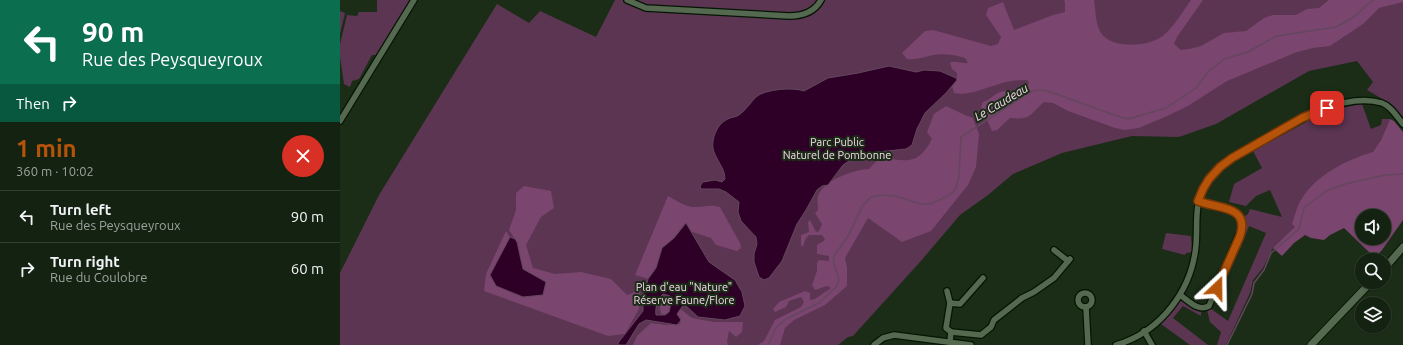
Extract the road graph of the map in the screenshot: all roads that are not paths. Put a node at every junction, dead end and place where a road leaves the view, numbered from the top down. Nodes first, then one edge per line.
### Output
1 (414, 0) edge
2 (627, 0) edge
3 (821, 0) edge
4 (340, 121) edge
5 (1403, 124) edge
6 (1198, 201) junction
7 (1403, 247) edge
8 (1054, 250) dead end
9 (1391, 261) edge
10 (983, 278) dead end
11 (1365, 289) edge
12 (947, 291) dead end
13 (1180, 295) junction
14 (950, 303) junction
15 (1086, 307) dead end
16 (1144, 331) junction
17 (952, 332) junction
18 (950, 342) junction
19 (874, 345) edge
20 (971, 345) edge
21 (1088, 345) edge
22 (1116, 345) edge
23 (1152, 345) edge
24 (1311, 345) edge

1 - 4 street
2 - 3 street
5 - 6 street
6 - 13 street
6 - 13 street
7 - 9 main road
8 - 17 street
10 - 14 street
11 - 24 main road
12 - 14 street
13 - 16 street
14 - 17 street
15 - 21 street
16 - 22 street
16 - 23 street
17 - 18 street
18 - 19 street
18 - 20 street

